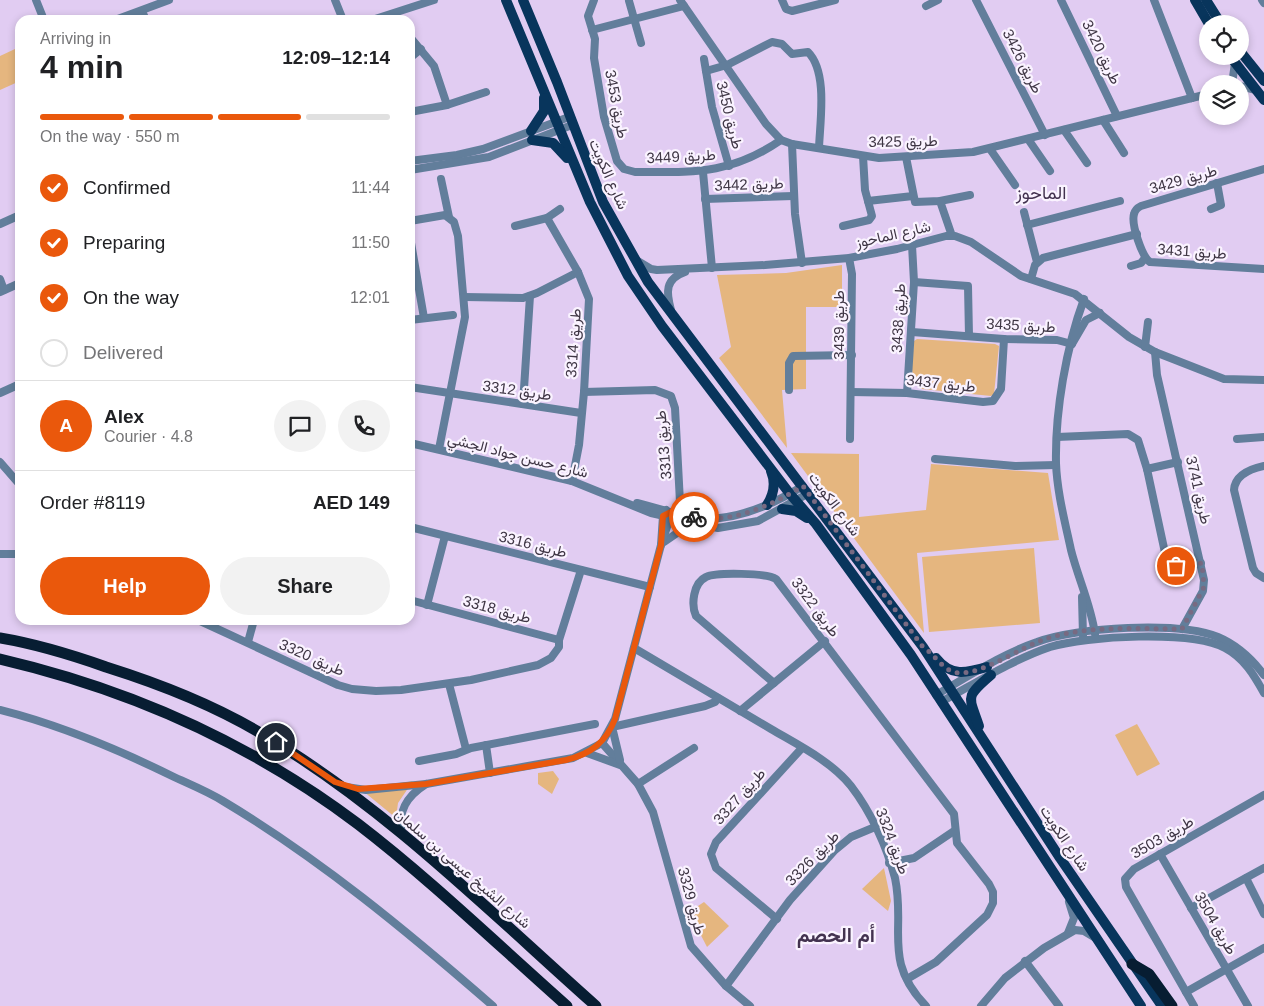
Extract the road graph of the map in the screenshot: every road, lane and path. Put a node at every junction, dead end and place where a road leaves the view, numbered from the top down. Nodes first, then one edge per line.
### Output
1 (36, 0) edge
2 (169, 0) edge
3 (334, 0) edge
4 (434, 0) edge
5 (506, 0) edge
6 (523, 0) edge
7 (594, 0) edge
8 (782, 0) edge
9 (835, 0) edge
10 (938, 0) edge
11 (976, 0) edge
12 (1061, 0) edge
13 (1154, 0) edge
14 (1194, 0) edge
15 (1206, 0) edge
16 (629, 1) edge
17 (682, 3) edge
18 (926, 6) dead end
19 (142, 11) junction
20 (402, 11) junction
21 (42, 15) edge
22 (130, 15) edge
23 (144, 15) edge
24 (341, 15) edge
25 (393, 15) edge
26 (402, 15) edge
27 (1203, 15) edge
28 (1215, 15) edge
29 (636, 19) junction
30 (592, 30) junction
31 (415, 42) edge
32 (641, 44) dead end
33 (421, 49) junction
34 (415, 54) edge
35 (704, 59) dead end
36 (1249, 63) edge
37 (727, 65) junction
38 (1237, 65) edge
39 (706, 71) junction
40 (1264, 82) edge
41 (543, 87) junction
42 (1249, 88) edge
43 (1256, 90) junction
44 (486, 92) dead end
45 (1199, 96) edge
46 (1192, 98) junction
47 (1264, 100) edge
48 (447, 105) junction
49 (415, 111) edge
50 (1117, 116) junction
51 (1103, 120) junction
52 (570, 121) junction
53 (557, 126) junction
54 (1064, 130) junction
55 (1044, 135) junction
56 (532, 136) junction
57 (1028, 139) junction
58 (781, 140) junction
59 (792, 144) junction
60 (820, 148) junction
61 (990, 149) junction
62 (1124, 153) dead end
63 (863, 156) junction
64 (906, 157) junction
65 (415, 160) edge
66 (572, 162) junction
67 (1087, 162) dead end
68 (729, 166) junction
69 (415, 169) edge
70 (1264, 169) edge
71 (1050, 171) dead end
72 (635, 172) joint
73 (703, 172) junction
74 (441, 179) dead end
75 (1217, 183) junction
76 (1015, 184) dead end
77 (970, 195) dead end
78 (793, 196) junction
79 (913, 196) junction
80 (705, 199) junction
81 (868, 200) junction
82 (940, 201) junction
83 (1120, 201) dead end
84 (560, 209) dead end
85 (1211, 209) dead end
86 (1024, 212) dead end
87 (15, 217) edge
88 (449, 217) junction
89 (547, 218) junction
90 (415, 220) edge
91 (0, 224) edge
92 (1027, 225) junction
93 (515, 226) dead end
94 (843, 226) dead end
95 (1137, 234) junction
96 (952, 236) junction
97 (912, 245) junction
98 (849, 258) junction
99 (1145, 258) junction
100 (634, 259) junction
101 (1037, 262) junction
102 (802, 263) junction
103 (1131, 266) dead end
104 (712, 268) junction
105 (692, 269) junction
106 (1264, 269) edge
107 (578, 272) junction
108 (0, 279) edge
109 (1031, 279) junction
110 (914, 282) junction
111 (415, 283) edge
112 (15, 285) edge
113 (2, 291) edge
114 (530, 296) junction
115 (465, 297) junction
116 (1084, 299) junction
117 (672, 313) junction
118 (1100, 313) junction
119 (453, 315) dead end
120 (424, 318) junction
121 (415, 319) edge
122 (1148, 322) dead end
123 (912, 332) junction
124 (969, 336) junction
125 (1004, 339) junction
126 (1072, 344) junction
127 (1144, 347) junction
128 (1155, 352) junction
129 (852, 355) junction
130 (1264, 380) edge
131 (15, 386) edge
132 (415, 388) edge
133 (789, 390) dead end
134 (584, 392) junction
135 (851, 392) junction
136 (0, 393) edge
137 (907, 393) junction
138 (449, 394) junction
139 (523, 404) junction
140 (581, 413) junction
141 (1057, 437) junction
142 (1264, 437) edge
143 (1236, 438) dead end
144 (850, 439) dead end
145 (415, 444) edge
146 (439, 449) junction
147 (935, 459) dead end
148 (0, 462) edge
149 (1178, 462) junction
150 (769, 465) junction
151 (1056, 465) junction
152 (1264, 466) edge
153 (1147, 469) junction
154 (15, 479) edge
155 (572, 481) junction
156 (806, 490) junction
157 (793, 498) junction
158 (618, 499) junction
159 (767, 505) junction
160 (782, 509) junction
161 (651, 513) junction
162 (668, 514) junction
163 (682, 518) junction
164 (816, 524) junction
165 (415, 528) edge
166 (718, 528) junction
167 (445, 536) junction
168 (660, 536) junction
169 (661, 545) junction
170 (0, 554) edge
171 (15, 554) edge
172 (1202, 563) junction
173 (581, 570) junction
174 (1078, 578) junction
175 (1263, 578) edge
176 (650, 587) junction
177 (415, 601) edge
178 (427, 605) junction
179 (209, 625) edge
180 (253, 625) edge
181 (1182, 629) junction
182 (1094, 630) junction
183 (1083, 631) junction
184 (0, 638) edge
185 (1095, 639) junction
186 (559, 640) junction
187 (1084, 640) junction
188 (248, 642) junction
189 (825, 642) junction
190 (923, 647) junction
191 (634, 648) junction
192 (0, 659) edge
193 (989, 671) junction
194 (1262, 679) edge
195 (774, 683) junction
196 (450, 684) junction
197 (951, 692) junction
198 (1264, 693) edge
199 (718, 698) junction
200 (939, 698) junction
201 (0, 710) edge
202 (740, 711) junction
203 (595, 724) dead end
204 (612, 726) junction
205 (983, 740) junction
206 (602, 743) junction
207 (486, 745) junction
208 (694, 748) dead end
209 (802, 748) junction
210 (466, 749) junction
211 (586, 753) junction
212 (419, 761) dead end
213 (623, 766) junction
214 (490, 773) junction
215 (335, 782) junction
216 (426, 784) junction
217 (638, 784) junction
218 (1264, 795) edge
219 (875, 827) junction
220 (954, 831) junction
221 (402, 834) junction
222 (1160, 854) junction
223 (889, 863) junction
224 (1264, 868) edge
225 (1246, 878) junction
226 (1064, 891) junction
227 (1191, 908) junction
228 (1264, 914) edge
229 (777, 919) junction
230 (1067, 935) junction
231 (1100, 943) junction
232 (1264, 948) edge
233 (1025, 961) junction
234 (1132, 964) junction
235 (1226, 970) junction
236 (907, 979) junction
237 (726, 986) junction
238 (1186, 992) junction
239 (493, 1006) edge
240 (567, 1006) edge
241 (596, 1006) edge
242 (750, 1006) edge
243 (926, 1006) edge
244 (981, 1006) edge
245 (1059, 1006) edge
246 (1141, 1006) edge
247 (1162, 1006) edge
248 (1172, 1006) edge
249 (1194, 1006) edge
250 (1248, 1006) edge

1 - 21 street
2 - 19 street
3 - 24 street
4 - 20 street
5 - 41 main road, شارع الكويت
6 - 52 main road, شارع الكويت
7 - 30 street, طريق 3453
8 - 9 street
10 - 18 street
11 - 55 street, طريق 3426
12 - 50 street, طريق 3420
13 - 46 street
14 - 27 main road
15 - 28 main road
16 - 29 street
17 - 29 street
17 - 37 street, طريق 3425
19 - 22 street
19 - 23 street
20 - 25 street
20 - 26 street
29 - 30 street
29 - 32 street
30 - 72 street, طريق 3453
31 - 33 street
33 - 34 street
33 - 48 street
35 - 39 street, طريق 3450
36 - 40 main road
37 - 39 street, طريق 3450
37 - 58 street, طريق 3425
37 - 60 street, طريق 3450
38 - 43 main road
39 - 68 street, طريق 3450
41 - 53 main road, شارع الكويت
41 - 56 main road
42 - 43 street
43 - 47 main road
44 - 48 street
45 - 46 street, طريق 3425
46 - 50 street, طريق 3425
48 - 49 street
50 - 51 street, طريق 3425
51 - 54 street, طريق 3425
51 - 62 street
52 - 53 street
52 - 100 main road, شارع الكويت
53 - 56 street
53 - 66 main road, شارع الكويت
54 - 55 street, طريق 3425
54 - 67 street
55 - 57 street, طريق 3425
56 - 65 street
56 - 66 main road
56 - 69 street
57 - 61 street, طريق 3425
57 - 71 street
58 - 59 street, طريق 3425
58 - 68 street, طريق 3449
59 - 60 street, طريق 3425
59 - 78 street, طريق 3442
60 - 63 street, طريق 3425
61 - 64 street, طريق 3425
61 - 76 street
63 - 64 street, طريق 3425
63 - 81 street
64 - 79 street
66 - 150 main road, شارع الكويت
68 - 73 street, طريق 3449
70 - 75 street, طريق 3429
72 - 73 street, طريق 3449
73 - 80 street
74 - 88 street
75 - 85 street
75 - 95 street, طريق 3429
77 - 82 street
78 - 80 street, طريق 3442
78 - 102 street, طريق 3442
79 - 81 street
79 - 82 street
80 - 104 street
81 - 94 street
82 - 96 street
83 - 92 street
84 - 89 street
86 - 92 street
87 - 91 street
88 - 90 street
88 - 115 street
89 - 93 street
89 - 107 street, طريق 3314
92 - 101 street
95 - 99 street, طريق 3431
95 - 101 street
96 - 97 street, شارع الماحوز
96 - 109 street, شارع الماحوز
97 - 98 street, شارع الماحوز
97 - 110 street, طريق 3438
98 - 102 street, شارع الماحوز
98 - 129 street, طريق 3439
99 - 103 street
99 - 106 street, طريق 3431
100 - 105 street, شارع الماحوز
100 - 117 main road, شارع الكويت
101 - 109 street
102 - 104 street, شارع الماحوز
104 - 105 street, شارع الماحوز
105 - 117 street, شارع الماحوز
107 - 114 street
107 - 134 street, طريق 3314
108 - 113 street
109 - 116 street, شارع الماحوز
110 - 123 street, طريق 3438
110 - 124 street, طريق 3435
111 - 120 street
112 - 113 street
114 - 115 street
114 - 139 street
115 - 138 street
116 - 118 street, شارع الماحوز
116 - 126 street
117 - 156 main road, شارع الكويت
118 - 126 street
118 - 127 street, شارع الماحوز
119 - 120 street
120 - 121 street
122 - 127 street
123 - 124 street, طريق 3435
123 - 137 street, طريق 3438
124 - 125 street, طريق 3435
125 - 126 street, طريق 3435
125 - 137 street, طريق 3437
126 - 141 street
127 - 128 street, شارع الماحوز
128 - 130 street, شارع الماحوز
128 - 149 street, طريق 3741
129 - 133 street
129 - 135 street, طريق 3439
131 - 136 street
132 - 138 street, طريق 3312
134 - 140 street, طريق 3314
134 - 163 street, طريق 3313
135 - 137 street, طريق 3437
135 - 144 street, طريق 3439
138 - 139 street, طريق 3312
138 - 146 street
139 - 140 street, طريق 3312
140 - 155 street, طريق 3314
141 - 151 street
141 - 153 street
142 - 143 street
145 - 146 street, شارع حسن جواد الجشي
146 - 155 street, شارع حسن جواد الجشي
147 - 151 street
148 - 154 street
149 - 153 street
149 - 172 street, طريق 3741
150 - 157 main road, شارع الكويت
150 - 159 main road
151 - 174 street
152 - 175 street
153 - 172 street
155 - 158 street, شارع حسن جواد الجشي
156 - 157 street, شارع حسن جواد الجشي
156 - 190 main road, شارع الكويت
157 - 159 street, شارع حسن جواد الجشي
157 - 160 street, شارع حسن جواد الجشي
157 - 164 main road, شارع الكويت
158 - 161 street, شارع حسن جواد الجشي
158 - 162 street, شارع حسن جواد الجشي
159 - 163 street, شارع حسن جواد الجشي
160 - 164 main road
160 - 166 street, شارع حسن جواد الجشي
161 - 162 street, شارع حسن جواد الجشي
161 - 168 street
162 - 163 street, شارع حسن جواد الجشي
162 - 168 street
162 - 169 street
163 - 166 street, شارع حسن جواد الجشي
164 - 200 main road, شارع الكويت
165 - 167 street, طريق 3316
166 - 169 street
167 - 173 street, طريق 3316
167 - 178 street
168 - 169 street
169 - 176 street
170 - 171 street
172 - 181 street, طريق 3741
173 - 176 street, طريق 3316
173 - 186 street, طريق 3320
174 - 182 street
174 - 183 street
176 - 191 street
177 - 178 street, طريق 3318
178 - 186 street, طريق 3318
179 - 188 street, طريق 3320
180 - 188 street
181 - 182 street
181 - 194 street
182 - 183 street
182 - 185 street
183 - 187 street
183 - 193 street
184 - 215 highway, شارع الشيخ عيسى بن سلمان
185 - 187 street
185 - 194 street
186 - 196 street, طريق 3320
187 - 193 street
188 - 196 street, طريق 3320
189 - 195 street
189 - 195 street, طريق 3322
189 - 220 street, طريق 3322
190 - 193 main road
190 - 197 main road, شارع الكويت
191 - 199 street, طريق 3324
191 - 204 street
192 - 240 highway
193 - 197 street
193 - 205 main road
194 - 198 street
195 - 202 street
196 - 210 street
197 - 200 street
197 - 205 main road, شارع الكويت
199 - 202 street, طريق 3324
199 - 204 street
200 - 226 main road, شارع الكويت
201 - 239 street
202 - 209 street, طريق 3324
203 - 207 street
204 - 206 street
204 - 213 street
205 - 234 main road, شارع الكويت
206 - 211 street
206 - 213 street, طريق 3329
207 - 210 street
207 - 214 street
208 - 217 street
209 - 219 street, طريق 3324
209 - 229 street, طريق 3327
210 - 212 street
211 - 213 street
211 - 214 street
213 - 217 street, طريق 3329
214 - 216 street
215 - 216 street
215 - 221 highway, شارع الشيخ عيسى بن سلمان
216 - 221 street
217 - 237 street, طريق 3329
218 - 222 street, طريق 3503
219 - 223 street, طريق 3324
219 - 229 street, طريق 3326
220 - 223 street
220 - 236 street, طريق 3322
221 - 241 highway, شارع الشيخ عيسى بن سلمان
222 - 227 street, طريق 3504
222 - 238 street, طريق 3503
223 - 236 street, طريق 3324
224 - 225 street
225 - 227 street
225 - 228 street
226 - 230 street
226 - 231 main road, شارع الكويت
227 - 235 street, طريق 3504
229 - 237 street, طريق 3326
230 - 231 street
230 - 233 street
231 - 246 main road, شارع الكويت
232 - 235 street
233 - 244 street
233 - 245 street
234 - 247 main road, شارع الكويت
234 - 248 highway
235 - 238 street
235 - 250 street, طريق 3504
236 - 243 street, طريق 3324
237 - 242 street, طريق 3329
238 - 249 street, طريق 3503

